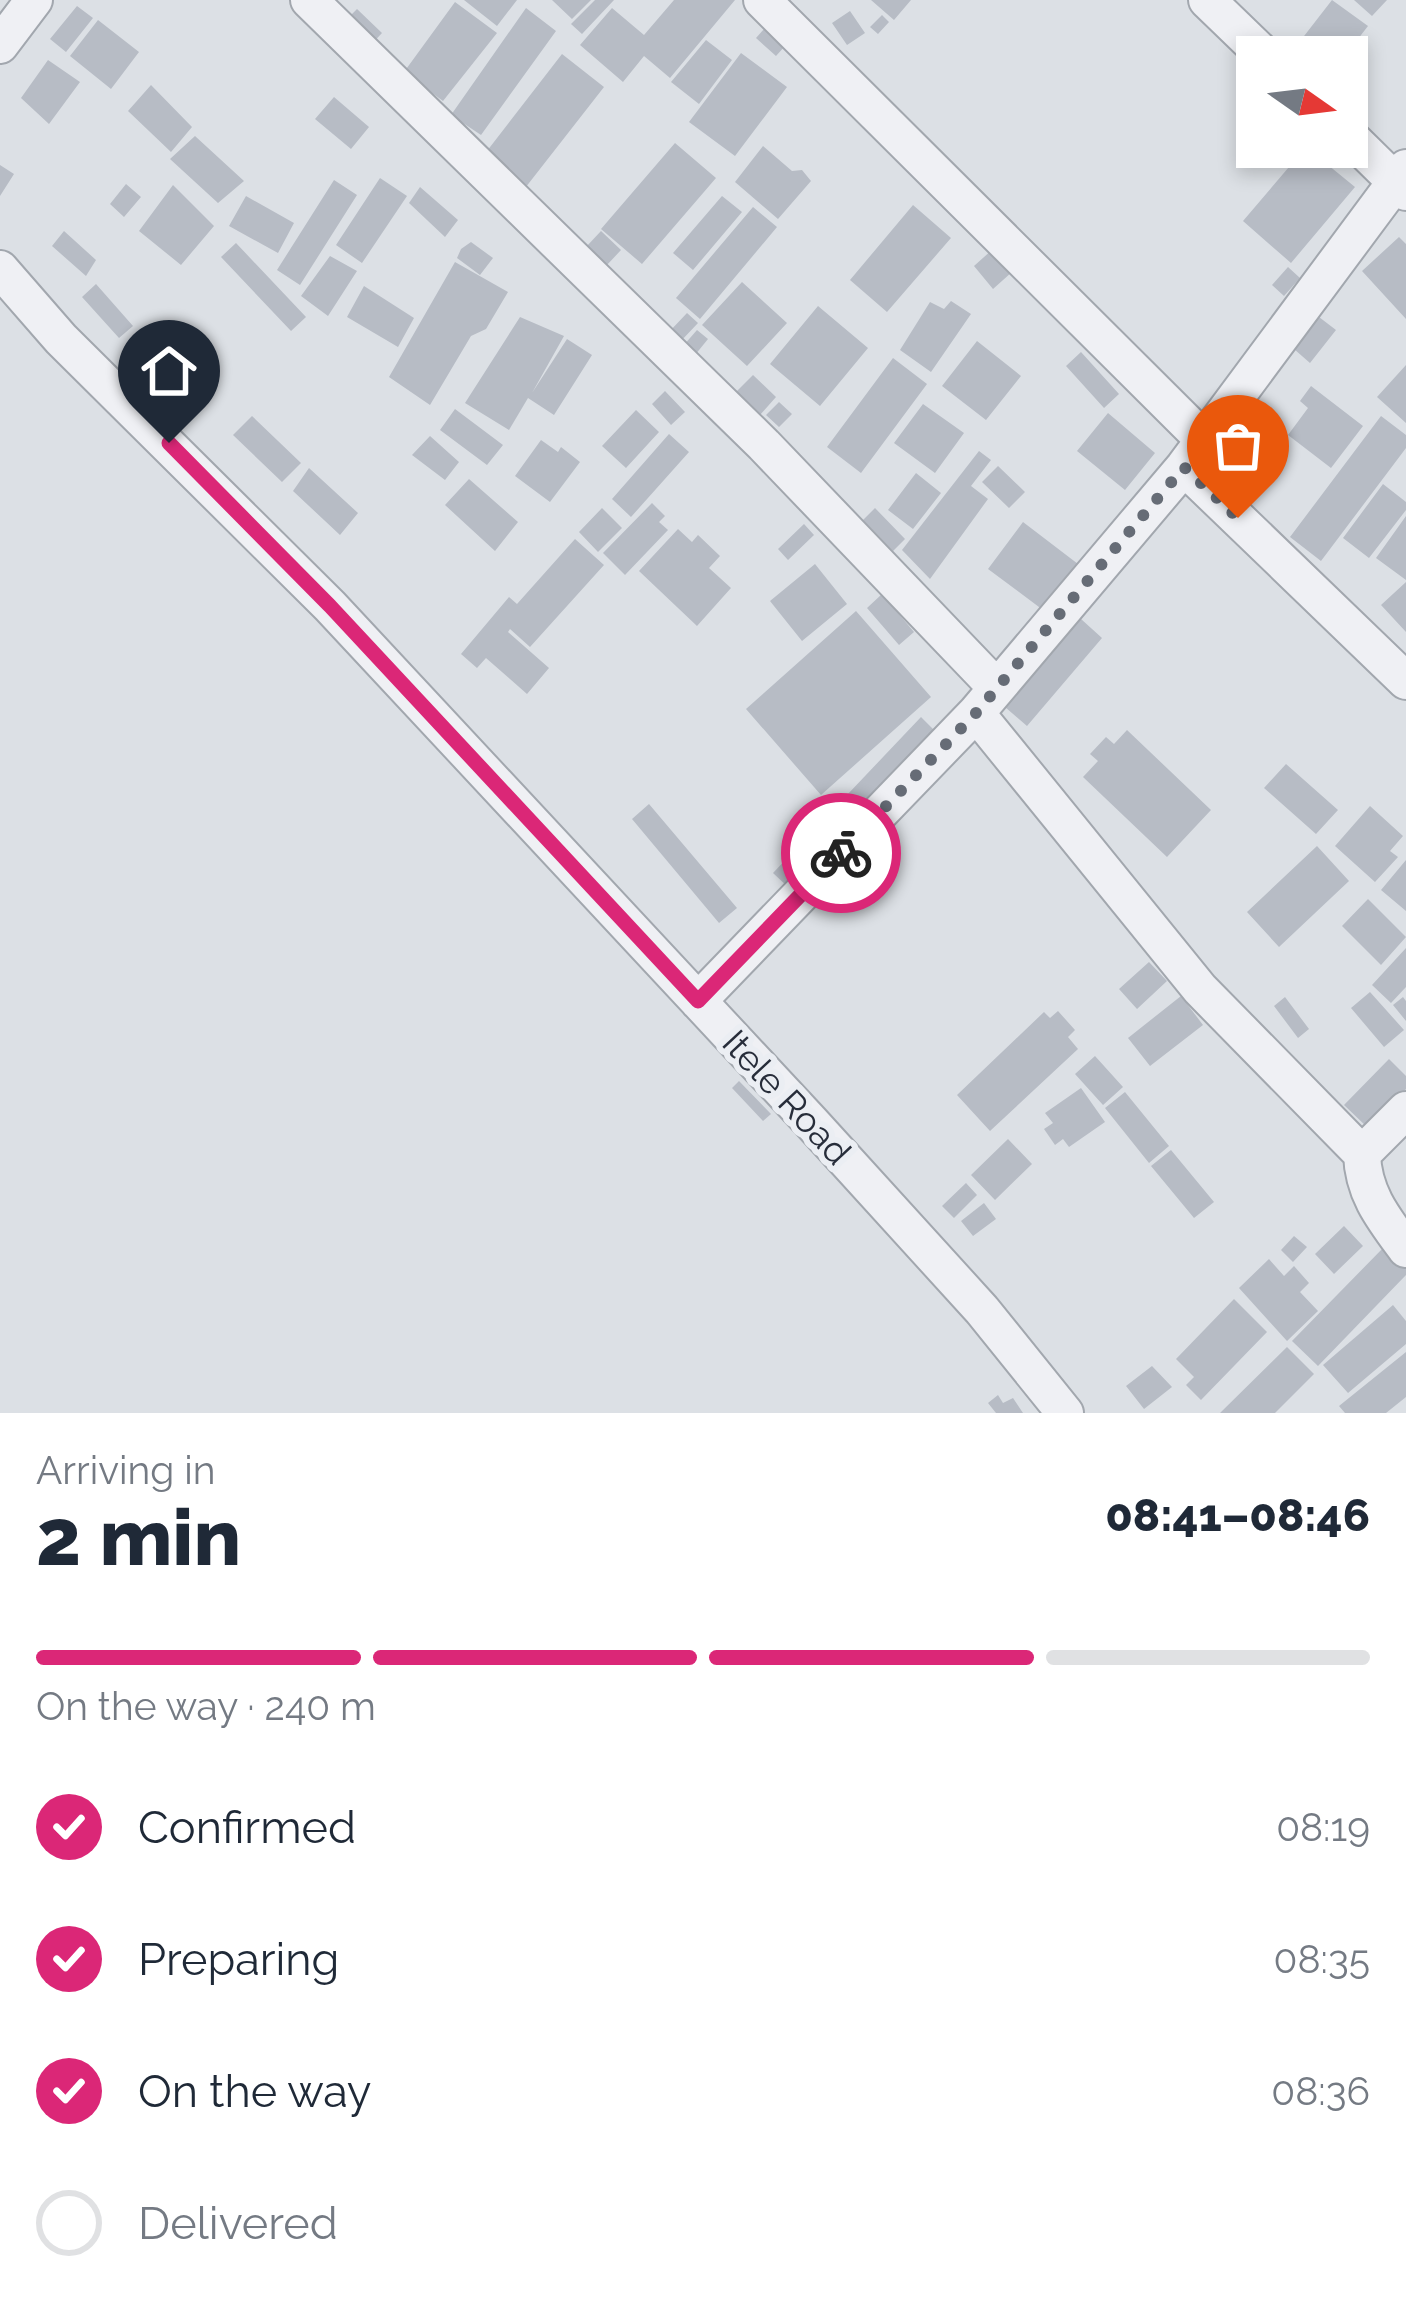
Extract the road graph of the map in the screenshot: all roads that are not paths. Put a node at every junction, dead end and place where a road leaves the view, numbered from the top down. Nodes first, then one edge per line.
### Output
1 (34, 0) edge
2 (309, 0) edge
3 (762, 0) edge
4 (1207, 0) edge
5 (1245, 36) edge
6 (0, 45) edge
7 (1368, 151) edge
8 (1403, 180) edge
9 (0, 269) edge
10 (1194, 453) junction
11 (1406, 681) edge
12 (985, 700) junction
13 (698, 1001) junction
14 (1406, 1110) edge
15 (1362, 1154) junction
16 (1406, 1249) edge
17 (1065, 1413) edge

1 - 6 street
2 - 12 street
3 - 10 street
4 - 5 street
7 - 8 street
8 - 10 street
9 - 13 street, Itele Road
10 - 11 street
10 - 12 street
12 - 13 street
12 - 15 street
13 - 17 street, Itele Road
14 - 15 street
15 - 16 street

